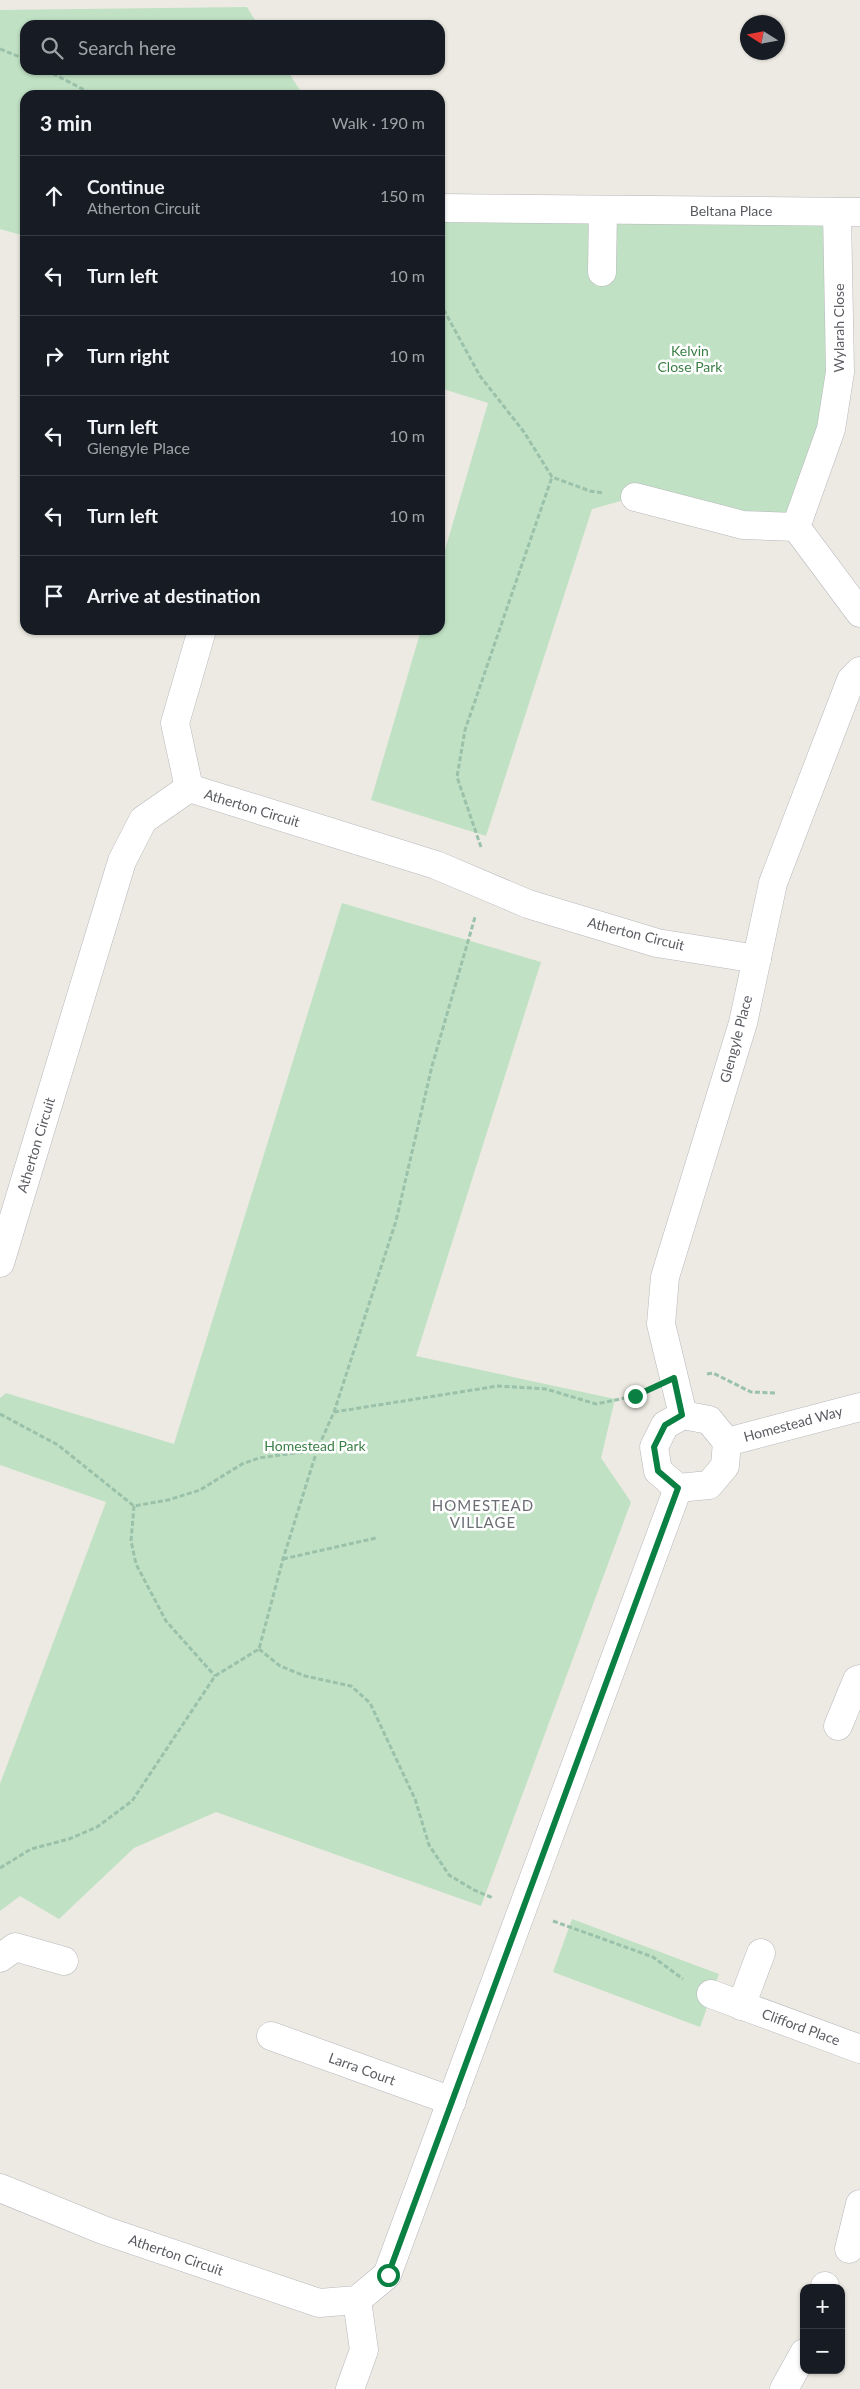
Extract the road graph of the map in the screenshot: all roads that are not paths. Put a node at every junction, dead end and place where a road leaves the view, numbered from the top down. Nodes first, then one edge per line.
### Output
1 (445, 208) edge
2 (602, 210) junction
3 (849, 212) edge
4 (602, 272) dead end
5 (635, 497) road end
6 (796, 527) junction
7 (860, 613) edge
8 (201, 635) edge
9 (860, 671) edge
10 (189, 788) junction
11 (757, 959) junction
12 (0, 1264) edge
13 (860, 1407) edge
14 (682, 1415) junction
15 (727, 1442) junction
16 (678, 1488) junction
17 (860, 1679) edge
18 (838, 1726) dead end
19 (761, 1953) dead end
20 (0, 1958) edge
21 (64, 1961) dead end
22 (711, 1994) road end
23 (741, 2006) junction
24 (271, 2036) dead end
25 (860, 2049) edge
26 (452, 2101) junction
27 (0, 2188) edge
28 (860, 2204) edge
29 (849, 2249) dead end
30 (357, 2300) junction
31 (800, 2360) edge
32 (350, 2389) edge
33 (784, 2389) edge

1 - 2 street, Beltana Place
2 - 3 street, Beltana Place
2 - 4 street
3 - 6 street, Wylarah Close
5 - 6 street
6 - 7 street
8 - 10 street
9 - 11 street, Glengyle Place
10 - 11 street, Atherton Circuit
10 - 12 street, Atherton Circuit
11 - 14 street, Glengyle Place
13 - 15 street, Homestead Way
14 - 15 street
14 - 16 street
15 - 16 street
16 - 26 street
17 - 18 street
19 - 23 street
20 - 21 street
22 - 23 street, Clifford Place
23 - 25 street, Clifford Place
24 - 26 street, Larra Court
26 - 30 street
27 - 30 street, Atherton Circuit
28 - 29 street
30 - 32 street
31 - 33 street

